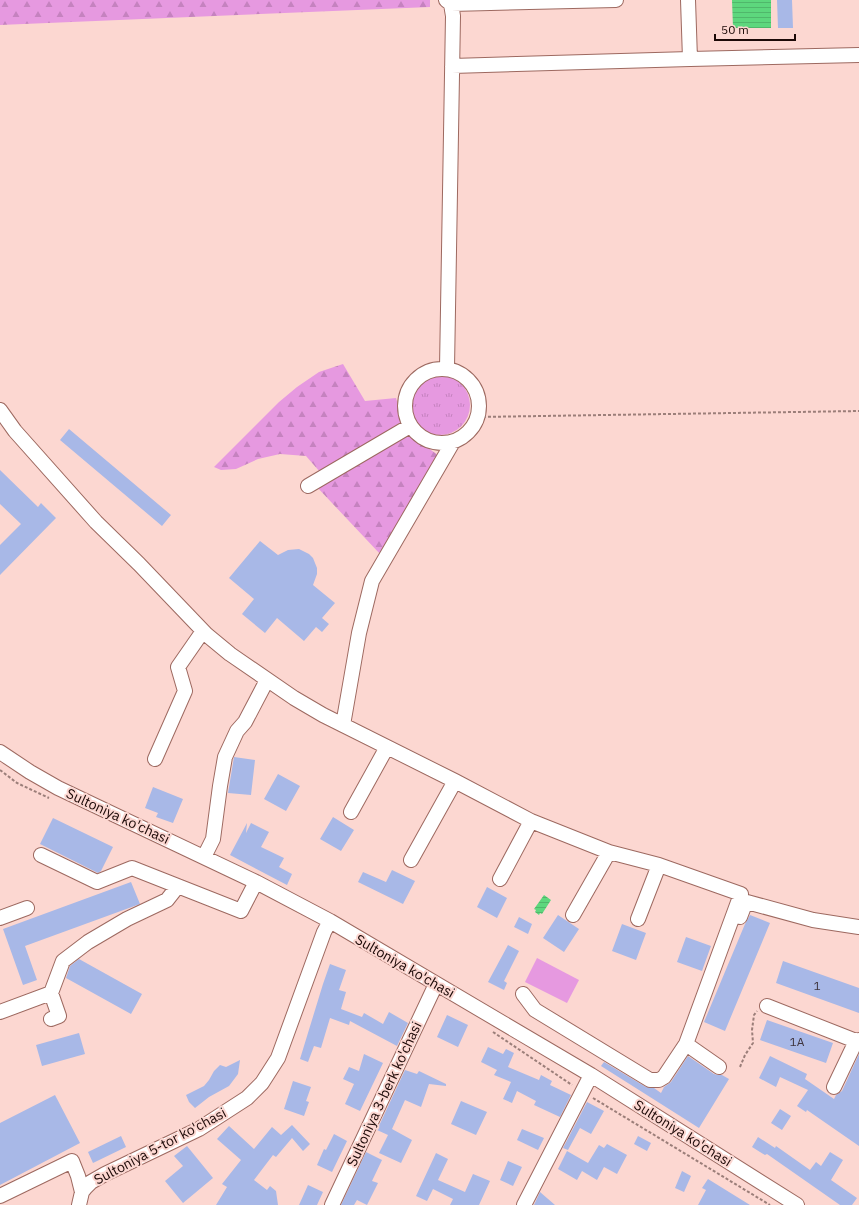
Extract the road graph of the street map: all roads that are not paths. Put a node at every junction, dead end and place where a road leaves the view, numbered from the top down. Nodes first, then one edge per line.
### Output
1 (616, 0) edge
2 (688, 0) edge
3 (448, 2) edge
4 (859, 55) edge
5 (690, 59) junction
6 (452, 66) junction
7 (447, 368) junction
8 (0, 410) edge
9 (410, 426) junction
10 (453, 442) junction
11 (308, 486) dead end
12 (204, 631) junction
13 (267, 680) junction
14 (343, 725) junction
15 (387, 747) junction
16 (0, 752) edge
17 (155, 758) dead end
18 (455, 781) junction
19 (351, 812) dead end
20 (531, 821) junction
21 (609, 852) junction
22 (41, 855) dead end
23 (204, 857) junction
24 (411, 860) dead end
25 (659, 865) junction
26 (500, 879) dead end
27 (256, 882) junction
28 (178, 886) junction
29 (27, 908) dead end
30 (573, 915) dead end
31 (0, 918) edge
32 (638, 919) dead end
33 (330, 921) junction
34 (859, 927) edge
35 (436, 984) junction
36 (51, 993) junction
37 (524, 994) dead end
38 (767, 1006) road end
39 (0, 1012) edge
40 (51, 1019) dead end
41 (702, 1021) dead end
42 (857, 1040) edge
43 (686, 1044) junction
44 (719, 1067) dead end
45 (592, 1075) junction
46 (834, 1087) dead end
47 (0, 1196) edge
48 (81, 1198) edge
49 (332, 1205) edge
50 (524, 1205) edge
51 (797, 1205) edge

1 - 3 street
2 - 5 street
3 - 6 street
4 - 5 street
5 - 6 street
6 - 7 street
7 - 9 street
7 - 10 street
8 - 12 street
9 - 10 street
9 - 11 street
10 - 14 street
12 - 13 street
12 - 17 street
13 - 14 street
13 - 23 street
14 - 15 street
15 - 18 street
15 - 19 street
16 - 23 street, Sultoniya ko'chasi
18 - 20 street
18 - 24 street
20 - 21 street
20 - 26 street
21 - 25 street
21 - 30 street
22 - 28 street
23 - 27 street, Sultoniya ko'chasi
25 - 32 street
25 - 43 street
27 - 28 street
27 - 33 street, Sultoniya ko'chasi
28 - 36 street
29 - 31 street
33 - 35 street, Sultoniya ko'chasi
33 - 48 street, Sultoniya 5-tor ko'chasi
34 - 41 street
35 - 45 street, Sultoniya ko'chasi
35 - 49 street, Sultoniya 3-berk ko'chasi
36 - 39 street
36 - 40 street
37 - 43 street
38 - 42 street
42 - 46 street
43 - 44 street
45 - 50 street
45 - 51 street, Sultoniya ko'chasi
47 - 48 street

